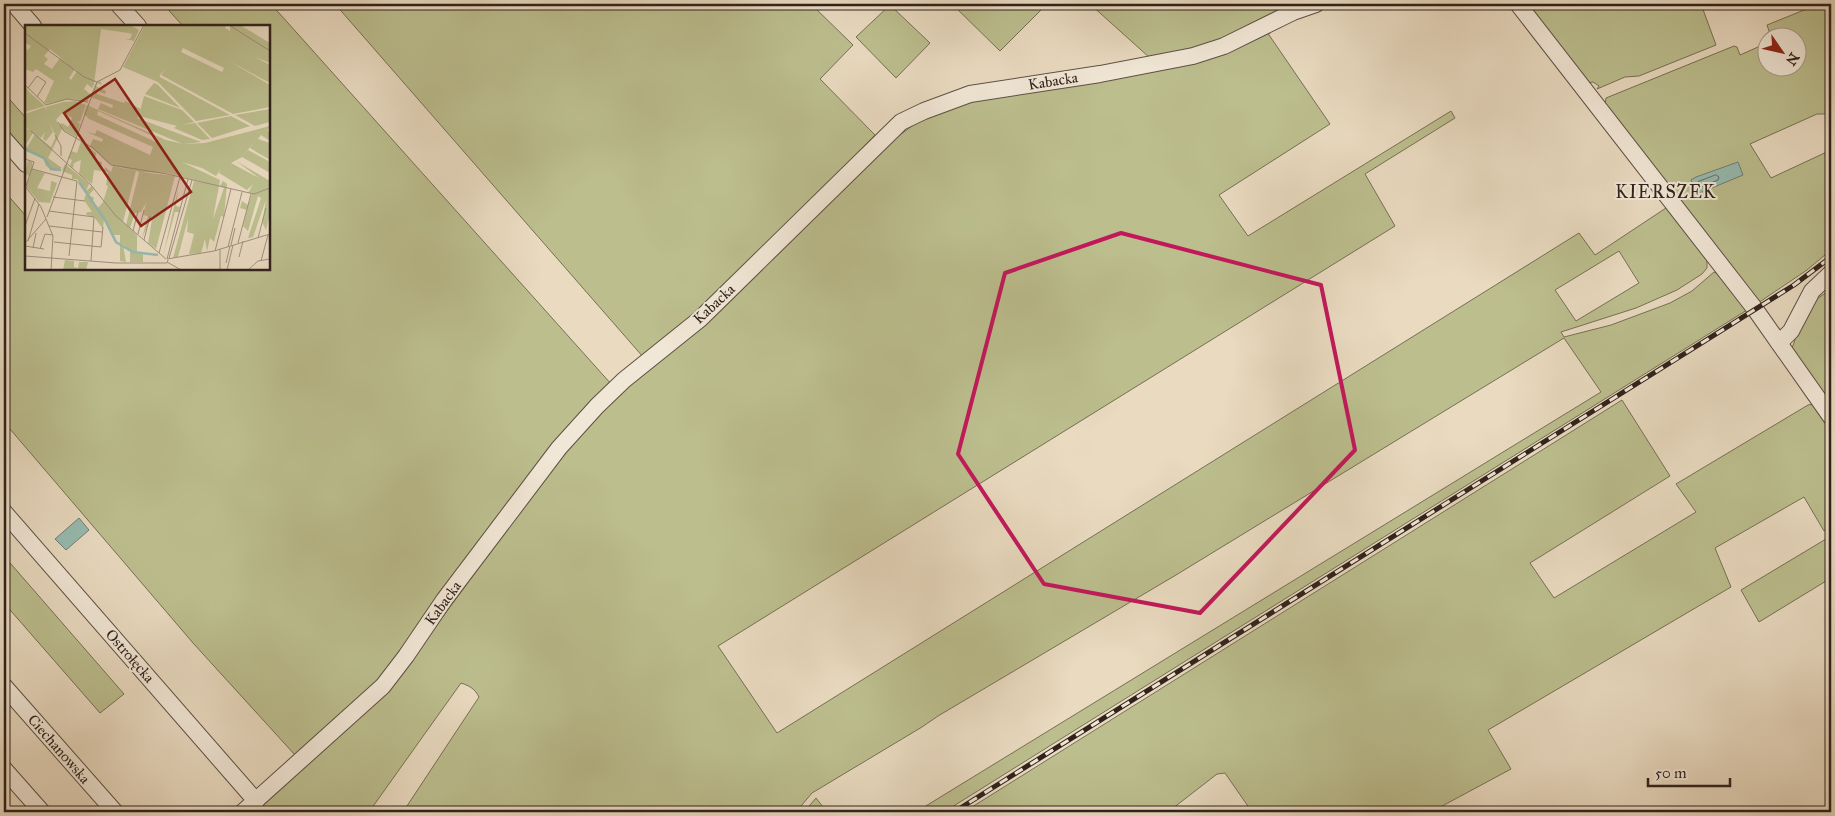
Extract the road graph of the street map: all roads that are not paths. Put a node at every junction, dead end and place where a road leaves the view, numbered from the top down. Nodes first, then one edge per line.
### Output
1 (14, 4) edge
2 (118, 4) edge
3 (1316, 4) edge
4 (1518, 4) edge
5 (32, 25) edge
6 (137, 25) edge
7 (4, 139) edge
8 (25, 163) edge
9 (1831, 274) edge
10 (1779, 343) junction
11 (1831, 417) edge
12 (4, 512) edge
13 (4, 686) edge
14 (4, 769) edge
15 (256, 801) junction
16 (42, 812) edge
17 (114, 812) edge
18 (243, 812) edge

1 - 5 street
2 - 6 street
3 - 15 street, Kabacka
4 - 10 street
7 - 8 street
9 - 10 street
10 - 11 street
12 - 15 street, Ostrołęcka
13 - 17 street, Ciechanowska
14 - 16 street
15 - 18 street, Kabacka

